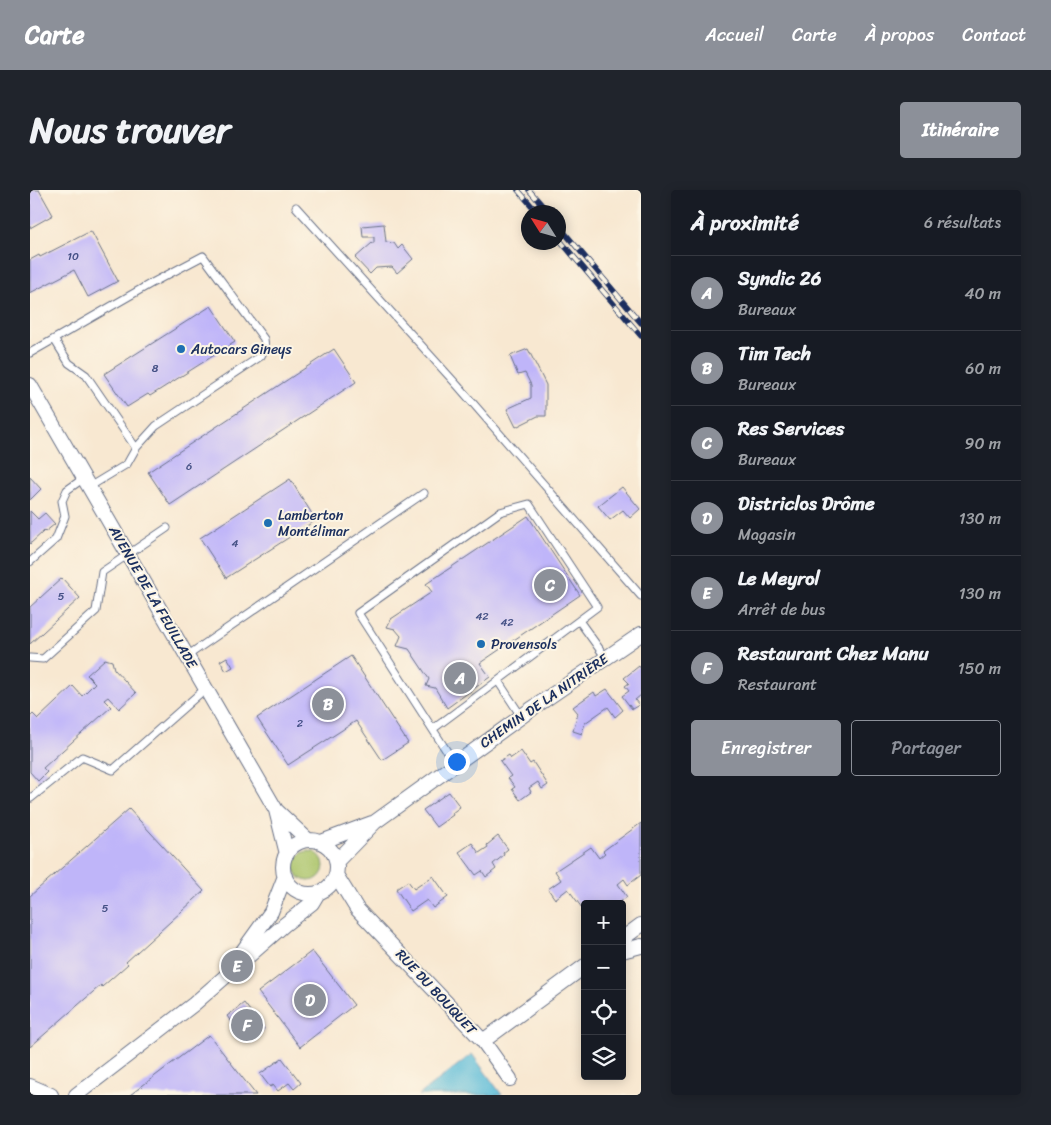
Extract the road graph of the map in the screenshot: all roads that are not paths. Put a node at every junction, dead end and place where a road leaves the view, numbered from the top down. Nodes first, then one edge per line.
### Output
1 (296, 207) dead end
2 (54, 339) junction
3 (30, 353) edge
4 (30, 386) edge
5 (136, 448) junction
6 (87, 482) junction
7 (424, 494) dead end
8 (167, 528) dead end
9 (128, 555) junction
10 (30, 562) edge
11 (641, 596) edge
12 (580, 622) junction
13 (641, 634) edge
14 (187, 656) junction
15 (30, 658) edge
16 (606, 658) junction
17 (498, 681) junction
18 (206, 688) junction
19 (521, 716) junction
20 (433, 729) junction
21 (455, 764) junction
22 (30, 797) edge
23 (276, 810) junction
24 (375, 822) junction
25 (314, 841) junction
26 (287, 854) junction
27 (336, 868) junction
28 (285, 876) junction
29 (322, 891) junction
30 (357, 909) junction
31 (641, 925) edge
32 (626, 936) edge
33 (641, 946) edge
34 (626, 950) edge
35 (581, 969) edge
36 (221, 980) junction
37 (483, 1041) junction
38 (510, 1079) dead end
39 (30, 1086) edge
40 (51, 1095) edge
41 (76, 1095) edge

1 - 11 lane
2 - 3 lane
2 - 5 lane
2 - 5 lane
4 - 6 street, AVENUE DE LA FEUILLADE
5 - 6 lane
6 - 9 street, AVENUE DE LA FEUILLADE
6 - 10 lane
7 - 14 lane
8 - 9 lane
9 - 14 street, AVENUE DE LA FEUILLADE
9 - 15 lane
12 - 16 lane
12 - 17 lane
12 - 20 lane
13 - 16 street, CHEMIN DE LA NITRIÈRE
14 - 18 street, AVENUE DE LA FEUILLADE
16 - 19 street, CHEMIN DE LA NITRIÈRE
17 - 19 lane
17 - 20 lane
18 - 22 lane
18 - 23 street, AVENUE DE LA FEUILLADE
19 - 21 street, CHEMIN DE LA NITRIÈRE
20 - 21 lane
21 - 24 street, CHEMIN DE LA NITRIÈRE
23 - 25 street, AVENUE DE LA FEUILLADE
23 - 26 street, AVENUE DE LA FEUILLADE
24 - 25 street, CHEMIN DE LA NITRIÈRE
24 - 27 street, CHEMIN DE LA NITRIÈRE
25 - 26 street
25 - 27 street
26 - 28 street
27 - 29 street
27 - 30 street, RUE DU BOUQUET
28 - 29 street
28 - 36 street
29 - 30 street, RUE DU BOUQUET
29 - 36 street
30 - 37 street, RUE DU BOUQUET
31 - 32 street
33 - 34 street
35 - 37 street
36 - 41 street
37 - 38 street, RUE DU BOUQUET
39 - 40 street

